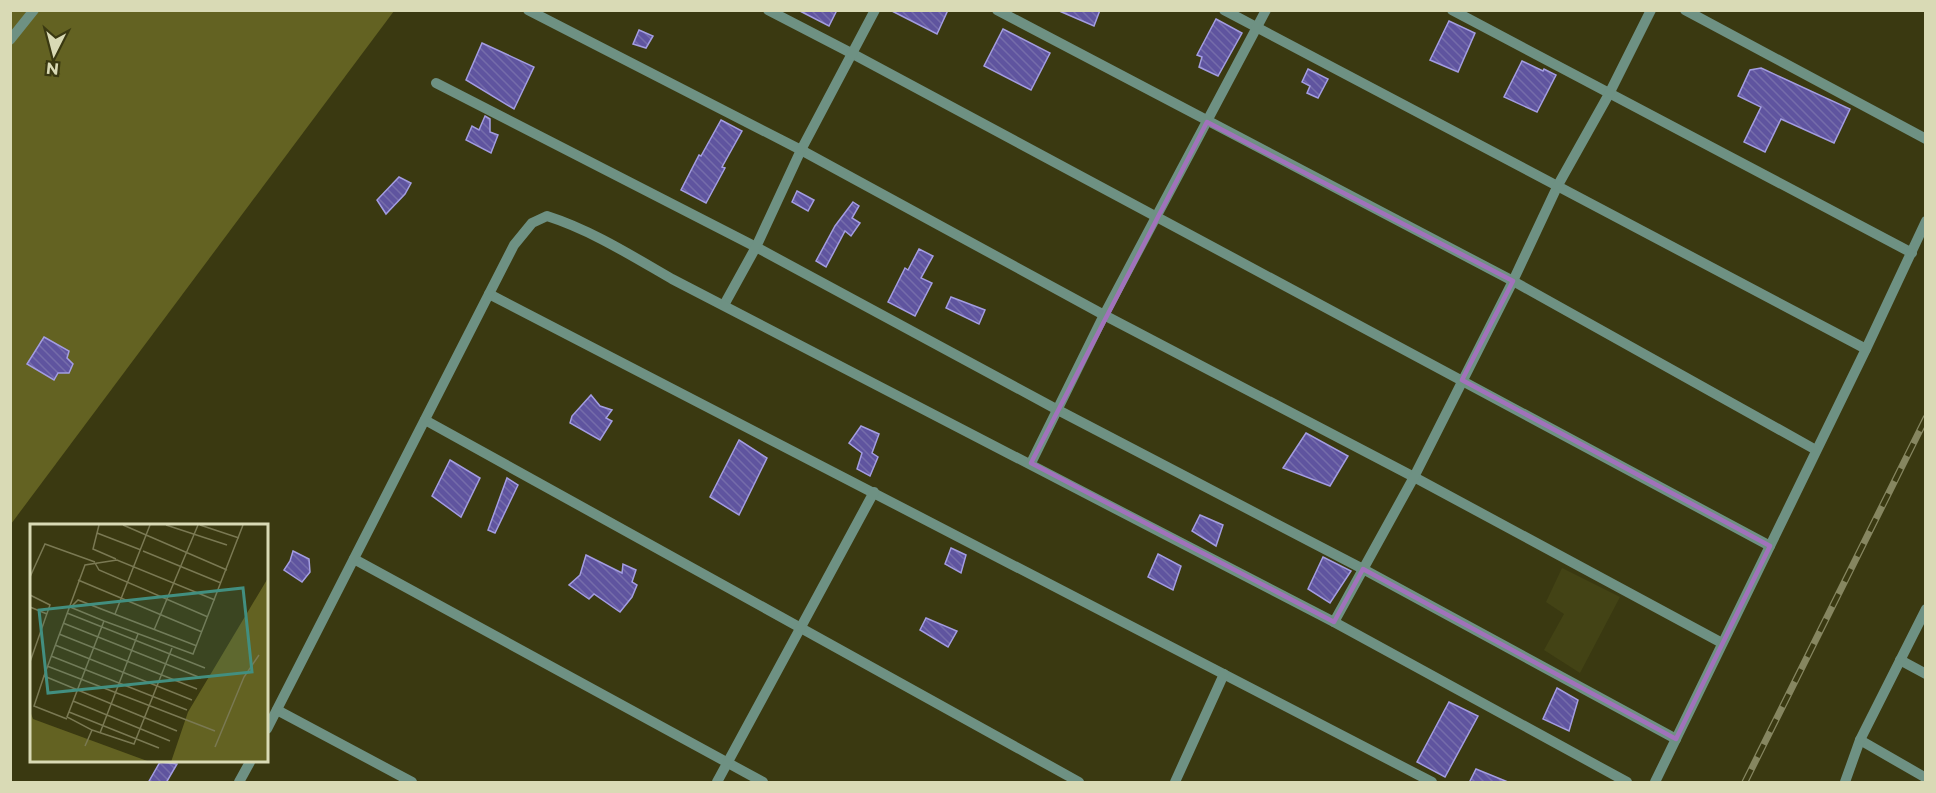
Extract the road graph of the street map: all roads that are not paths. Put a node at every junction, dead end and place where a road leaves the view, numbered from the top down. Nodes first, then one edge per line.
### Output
1 (34, 10) edge
2 (528, 10) edge
3 (768, 10) edge
4 (875, 10) edge
5 (997, 10) edge
6 (1224, 10) edge
7 (1266, 10) edge
8 (1452, 10) edge
9 (1651, 10) edge
10 (1685, 10) edge
11 (1257, 28) junction
12 (10, 40) edge
13 (853, 54) junction
14 (436, 83) dead end
15 (1609, 94) junction
16 (1207, 122) junction
17 (1926, 139) edge
18 (801, 150) junction
19 (1558, 185) junction
20 (1157, 218) junction
21 (1926, 221) edge
22 (756, 247) junction
23 (1912, 253) junction
24 (1512, 281) junction
25 (489, 294) junction
26 (724, 305) junction
27 (1104, 315) junction
28 (1866, 349) junction
29 (1462, 380) junction
30 (1056, 409) junction
31 (425, 420) junction
32 (1816, 450) junction
33 (1031, 463) junction
34 (1414, 477) junction
35 (874, 492) junction
36 (1770, 546) junction
37 (354, 559) junction
38 (1363, 569) junction
39 (1926, 609) edge
40 (1334, 622) junction
41 (801, 628) junction
42 (1722, 643) junction
43 (1900, 660) junction
44 (1224, 674) junction
45 (1926, 675) edge
46 (277, 710) junction
47 (268, 727) edge
48 (1676, 739) junction
49 (1860, 740) junction
50 (249, 763) edge
51 (728, 763) junction
52 (1926, 778) edge
53 (239, 783) edge
54 (412, 783) edge
55 (717, 783) edge
56 (763, 783) edge
57 (1079, 783) edge
58 (1175, 783) edge
59 (1432, 783) edge
60 (1627, 783) edge
61 (1655, 783) edge
62 (1845, 783) edge

1 - 12 street
2 - 18 street
3 - 13 street
4 - 13 street
5 - 16 street
6 - 11 street
7 - 11 street
8 - 15 street
9 - 15 street
10 - 17 street
11 - 16 street
11 - 19 street
13 - 18 street
13 - 20 street
14 - 22 street
15 - 19 street
15 - 23 street
16 - 20 street
16 - 24 street
18 - 22 street
18 - 27 street
19 - 24 street
19 - 28 street
20 - 27 street
20 - 29 street
21 - 23 street
22 - 26 street
22 - 30 street
23 - 28 street
24 - 29 street
24 - 32 street
25 - 26 street
25 - 31 street
25 - 35 street
26 - 33 street
27 - 30 street
27 - 34 street
28 - 32 street
29 - 34 street
29 - 36 street
30 - 33 street
30 - 38 street
31 - 37 street
31 - 41 street
32 - 36 street
33 - 40 street
34 - 38 street
34 - 42 street
35 - 41 street
35 - 44 street
36 - 42 street
37 - 46 street
37 - 51 street
38 - 40 street
38 - 48 street
39 - 43 street
40 - 60 street
41 - 51 street
41 - 57 street
42 - 48 street
43 - 45 street
43 - 49 street
44 - 58 street
44 - 59 street
46 - 47 street
46 - 54 street
48 - 61 street
49 - 52 street
49 - 62 street
50 - 53 street
51 - 55 street
51 - 56 street

